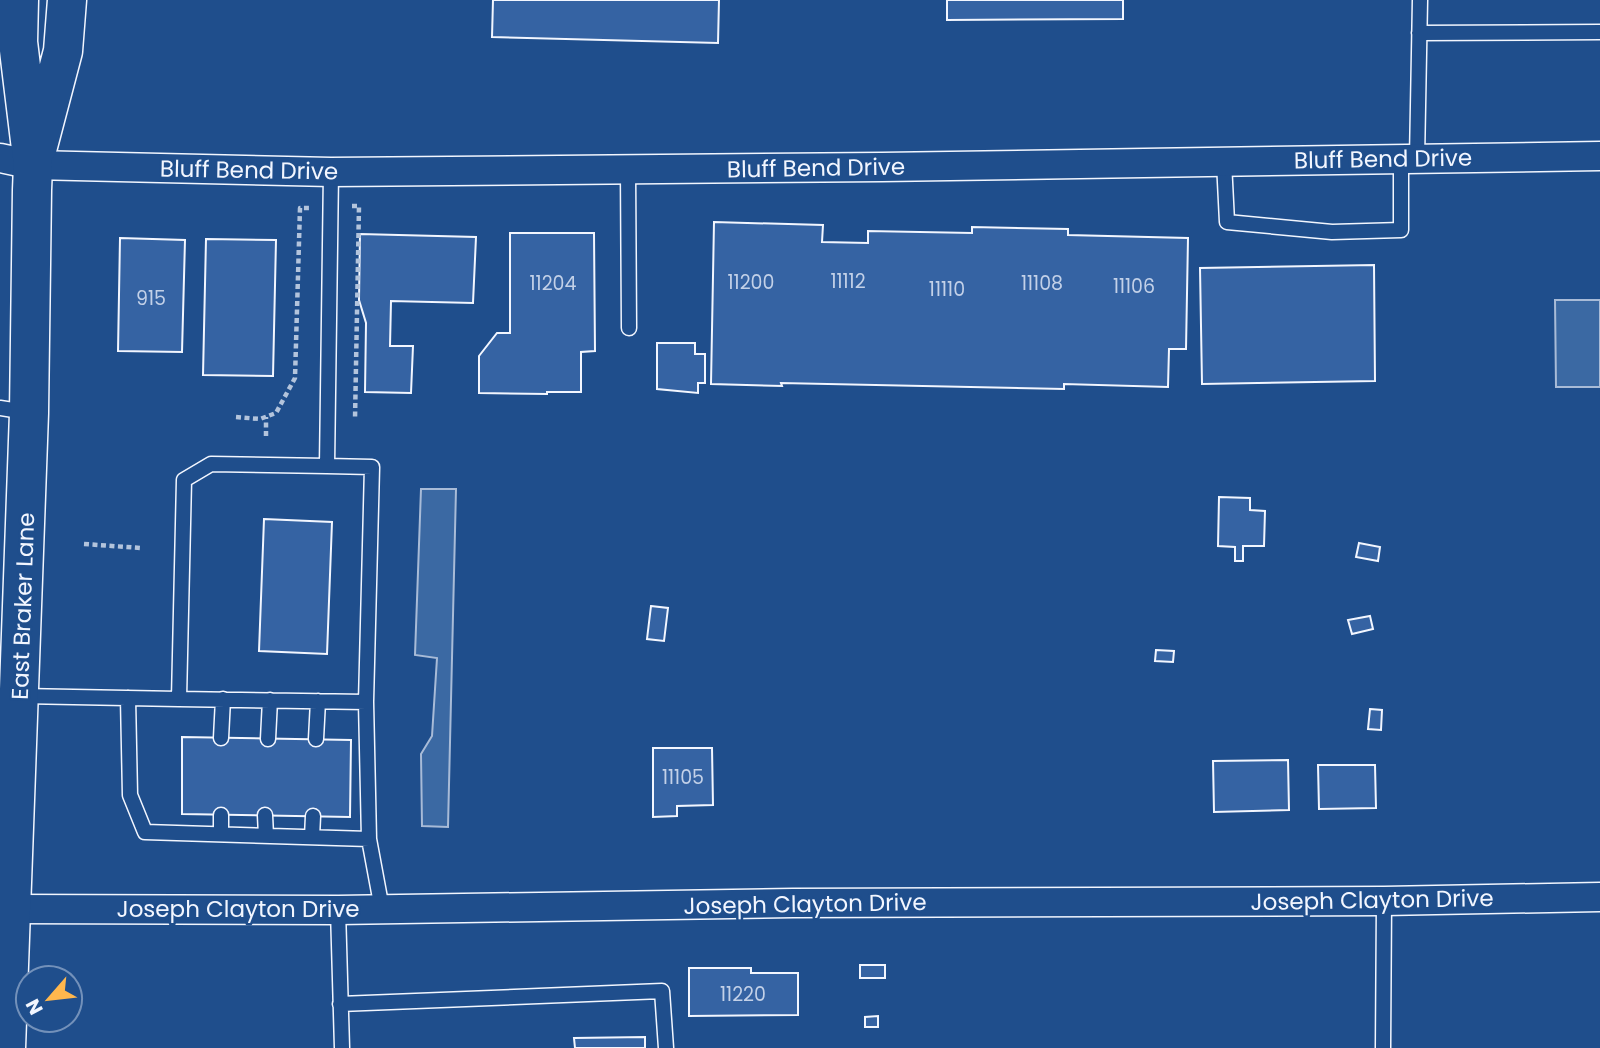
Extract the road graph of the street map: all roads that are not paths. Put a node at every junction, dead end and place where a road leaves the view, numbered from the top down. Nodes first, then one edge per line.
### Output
1 (19, 0) edge
2 (66, 0) edge
3 (1420, 0) edge
4 (1600, 32) edge
5 (1419, 33) junction
6 (1600, 156) edge
7 (1409, 159) junction
8 (16, 162) edge
9 (1224, 162) junction
10 (628, 170) junction
11 (331, 172) junction
12 (629, 328) dead end
13 (15, 411) edge
14 (327, 466) junction
15 (20, 696) junction
16 (128, 698) junction
17 (179, 699) junction
18 (223, 699) junction
19 (270, 700) junction
20 (318, 701) junction
21 (366, 702) junction
22 (221, 738) dead end
23 (268, 739) dead end
24 (316, 739) dead end
25 (221, 815) dead end
26 (265, 815) dead end
27 (313, 816) dead end
28 (221, 834) junction
29 (266, 836) junction
30 (312, 837) junction
31 (369, 839) junction
32 (1600, 897) edge
33 (1384, 901) junction
34 (11, 909) junction
35 (382, 909) junction
36 (338, 910) junction
37 (340, 1004) junction
38 (6, 1048) edge
39 (342, 1048) edge
40 (666, 1048) edge
41 (1382, 1048) edge

1 - 8 main road, East Braker Lane
2 - 8 main road, East Braker Lane
3 - 5 lane
4 - 5 lane
5 - 7 lane
6 - 7 street, Bluff Bend Drive
7 - 9 street, Bluff Bend Drive
7 - 9 lane
8 - 11 street, Bluff Bend Drive
8 - 13 main road, East Braker Lane
9 - 10 street, Bluff Bend Drive
10 - 11 street, Bluff Bend Drive
10 - 12 lane
11 - 14 lane
13 - 15 main road, East Braker Lane
14 - 17 lane
14 - 21 lane
15 - 16 lane
15 - 34 main road, East Braker Lane
16 - 17 lane
16 - 28 lane
17 - 18 lane
18 - 19 lane
18 - 22 lane
19 - 20 lane
19 - 23 lane
20 - 21 lane
20 - 24 lane
21 - 31 lane
25 - 28 lane
26 - 29 lane
27 - 30 lane
28 - 29 lane
29 - 30 lane
30 - 31 lane
31 - 35 lane
32 - 33 street, Joseph Clayton Drive
33 - 35 street, Joseph Clayton Drive
33 - 41 lane
34 - 36 street, Joseph Clayton Drive
34 - 38 main road, East Braker Lane
35 - 36 street, Joseph Clayton Drive
36 - 37 lane
37 - 39 lane
37 - 40 lane

